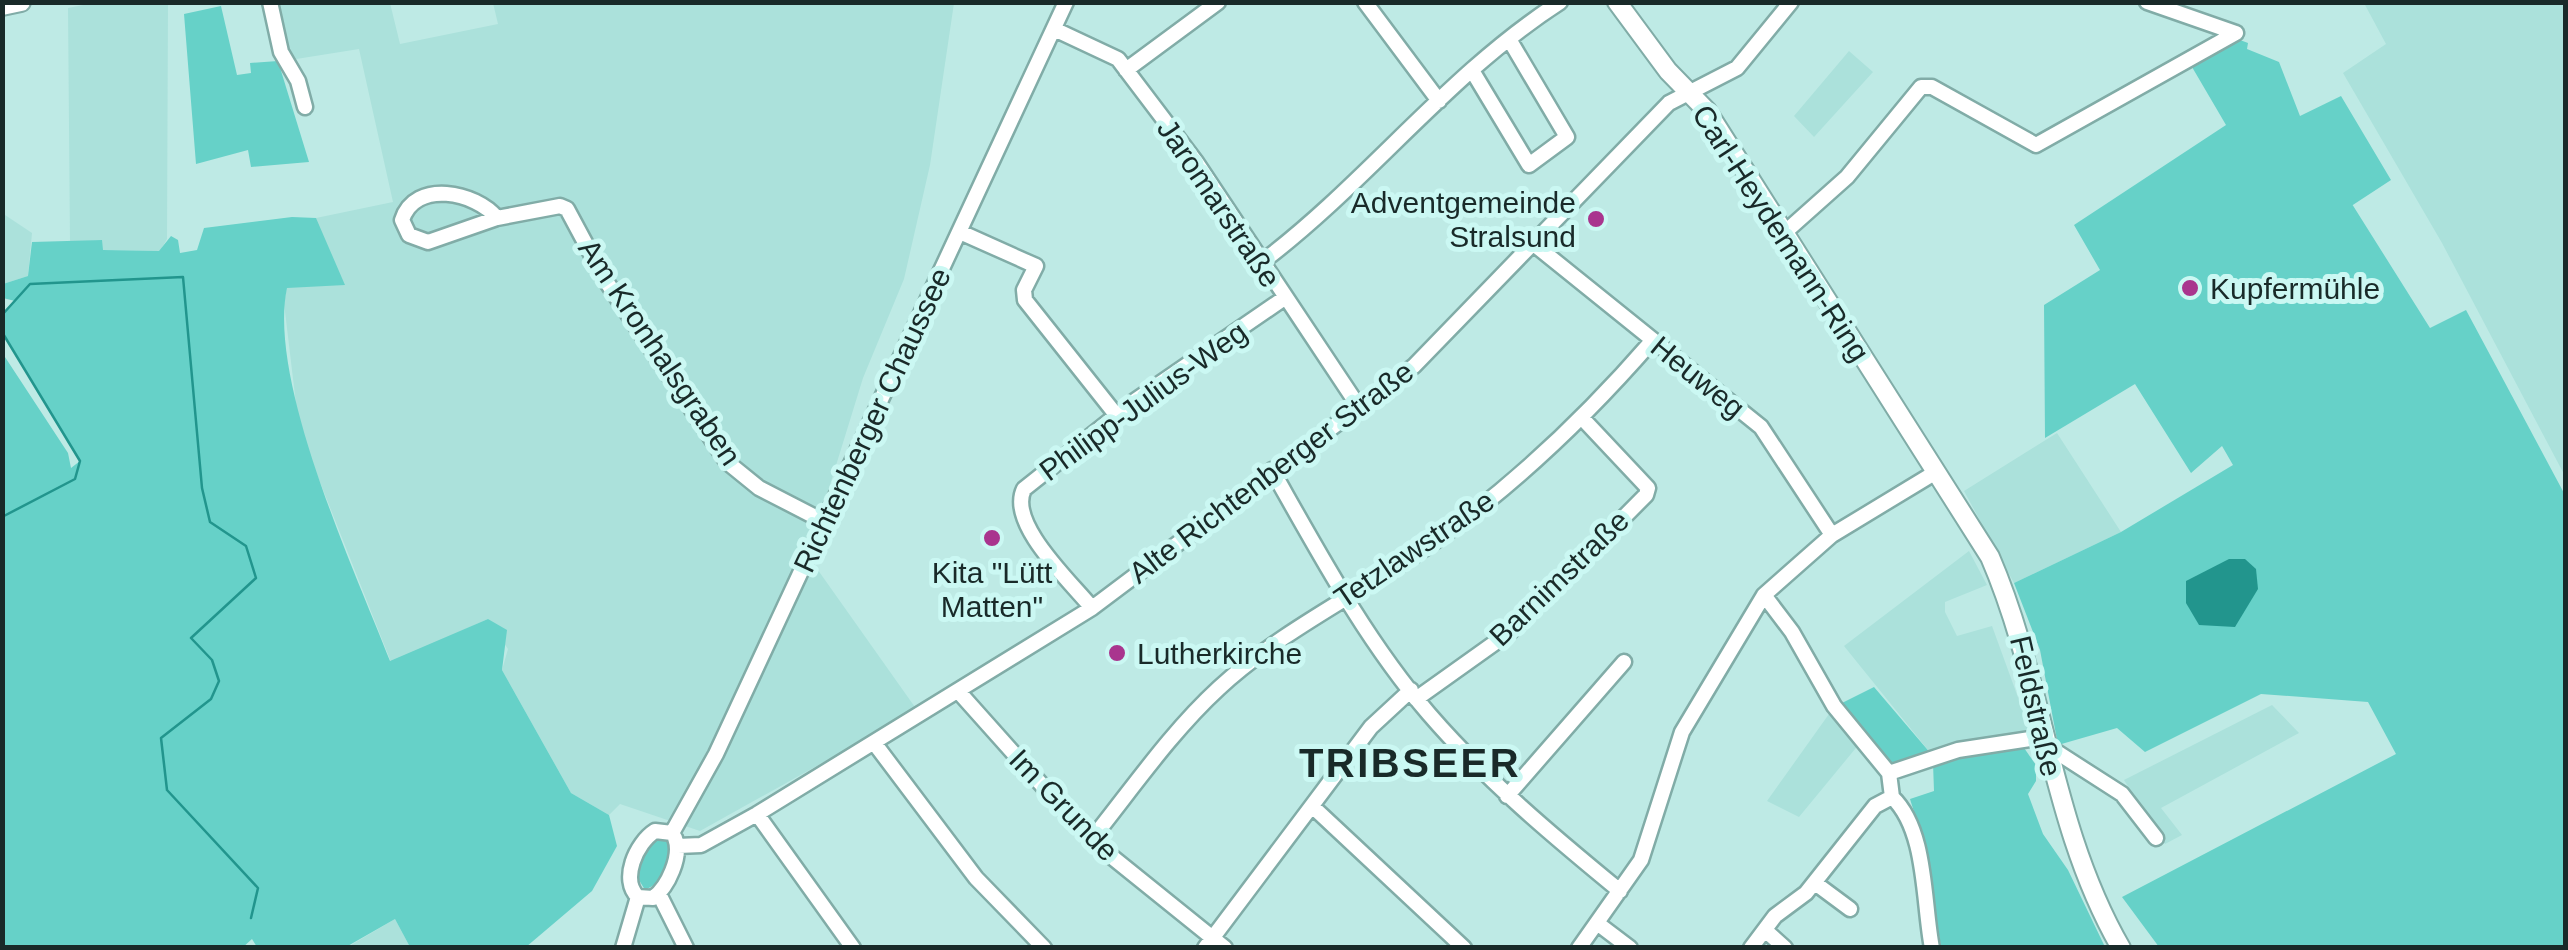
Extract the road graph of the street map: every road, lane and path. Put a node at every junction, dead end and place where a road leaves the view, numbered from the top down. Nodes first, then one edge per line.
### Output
1 (21, 2) edge
2 (270, 2) edge
3 (1066, 2) edge
4 (1218, 2) edge
5 (1365, 2) edge
6 (1560, 2) edge
7 (1616, 2) edge
8 (1791, 2) edge
9 (2147, 2) edge
10 (2, 6) edge
11 (1054, 29) junction
12 (1509, 39) junction
13 (1126, 70) junction
14 (1473, 72) junction
15 (1687, 92) junction
16 (1439, 101) junction
17 (304, 106) dead end
18 (497, 218) junction
19 (960, 232) junction
20 (1782, 234) junction
21 (1535, 245) junction
22 (1262, 262) junction
23 (1283, 299) junction
24 (1652, 340) junction
25 (1358, 407) junction
26 (1116, 416) junction
27 (1584, 420) junction
28 (1272, 470) junction
29 (1936, 472) junction
30 (825, 522) junction
31 (1832, 535) junction
32 (1764, 595) junction
33 (1345, 597) junction
34 (1092, 608) junction
35 (1624, 662) dead end
36 (958, 691) junction
37 (1414, 694) junction
38 (875, 744) junction
39 (2045, 745) junction
40 (1890, 773) junction
41 (1507, 796) junction
42 (1892, 797) junction
43 (1312, 806) junction
44 (757, 814) junction
45 (2156, 838) dead end
46 (675, 840) junction
47 (1091, 840) junction
48 (1815, 883) junction
49 (1620, 891) junction
50 (659, 894) junction
51 (638, 897) junction
52 (1850, 909) dead end
53 (1597, 923) junction
54 (1765, 930) junction
55 (1215, 944) edge
56 (623, 948) edge
57 (686, 948) edge
58 (853, 948) edge
59 (1044, 948) edge
60 (1464, 948) edge
61 (1579, 948) edge
62 (1630, 948) edge
63 (1751, 948) edge
64 (1785, 948) edge
65 (1932, 948) edge
66 (2120, 948) edge

1 - 10 main road
2 - 17 street
3 - 11 street, Richtenberger Chaussee
4 - 13 street
5 - 16 street
6 - 12 street
7 - 15 main road, Carl-Heydemann-Ring
8 - 15 street, Alte Richtenberger Straße
9 - 20 street
11 - 13 street, Jaromarstraße
11 - 19 street, Richtenberger Chaussee
12 - 14 street
12 - 14 street
13 - 22 street, Jaromarstraße
14 - 16 street
15 - 20 main road, Carl-Heydemann-Ring
15 - 21 street, Alte Richtenberger Straße
16 - 22 street
18 - 18 street, Am Kronhalsgraben
18 - 30 street, Am Kronhalsgraben
19 - 26 street
19 - 30 street, Richtenberger Chaussee
20 - 29 main road, Carl-Heydemann-Ring
21 - 24 street, Heuweg
21 - 25 street, Alte Richtenberger Straße
22 - 23 street, Jaromarstraße
23 - 25 street, Jaromarstraße
23 - 26 street, Philipp-Julius-Weg
24 - 27 street, Tetzlawstraße
24 - 31 street, Heuweg
25 - 28 street, Alte Richtenberger Straße
26 - 34 street, Philipp-Julius-Weg
27 - 33 street, Tetzlawstraße
27 - 37 street, Barnimstraße
28 - 33 street
28 - 34 street, Alte Richtenberger Straße
29 - 31 street
29 - 39 main road, Feldstraße
30 - 46 street, Richtenberger Chaussee
31 - 32 street
32 - 40 street
32 - 49 street
33 - 37 street
33 - 47 street, Tetzlawstraße
34 - 36 street, Alte Richtenberger Straße
35 - 41 street
36 - 38 street, Alte Richtenberger Straße
36 - 47 street, Im Grunde
37 - 41 street
37 - 43 street, Barnimstraße
38 - 44 street, Alte Richtenberger Straße
38 - 59 street
39 - 40 street
39 - 45 street
39 - 66 main road, Feldstraße
40 - 42 street
41 - 49 street
42 - 48 street
42 - 65 street
43 - 55 street, Barnimstraße
43 - 60 street
44 - 46 street, Alte Richtenberger Straße
44 - 58 street
46 - 50 street, Richtenberger Chaussee
46 - 51 street
47 - 55 street, Im Grunde
48 - 52 street
48 - 54 street
49 - 53 street
50 - 51 street
50 - 57 street
51 - 56 street
53 - 61 street
53 - 62 street
54 - 63 street
54 - 64 street

